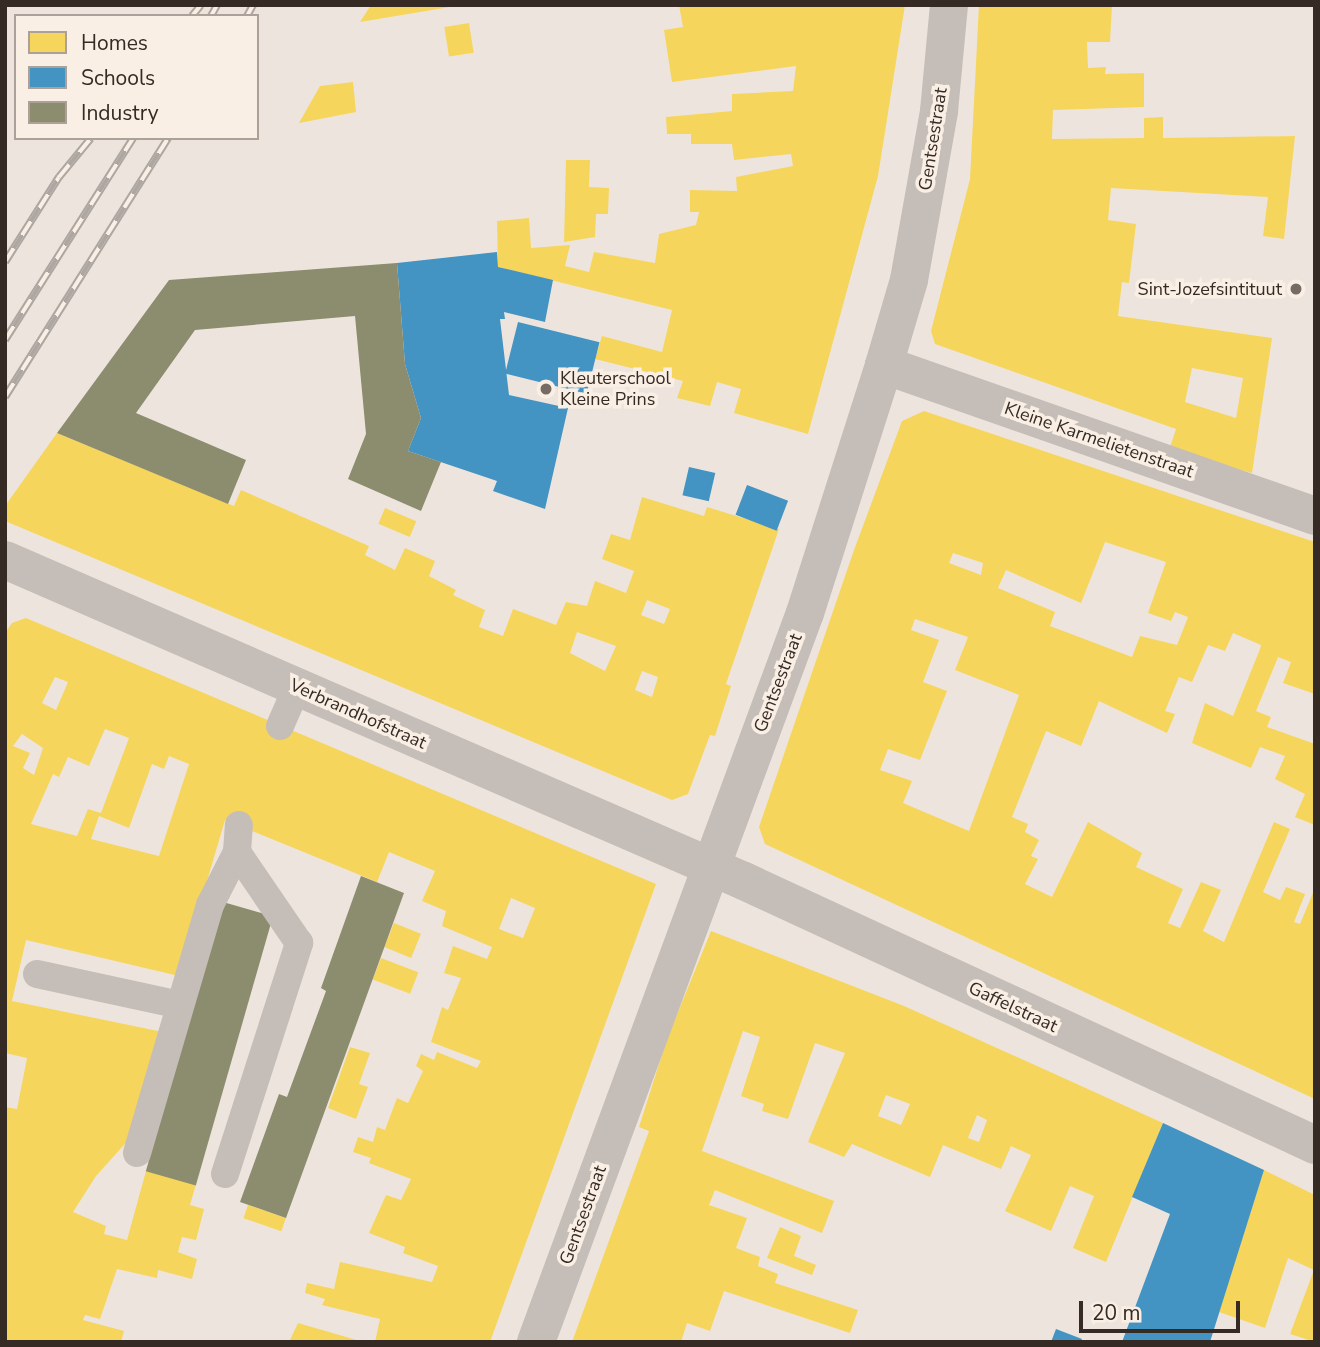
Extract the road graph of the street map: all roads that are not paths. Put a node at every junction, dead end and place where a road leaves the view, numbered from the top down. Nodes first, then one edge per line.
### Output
1 (949, 5) edge
2 (884, 365) junction
3 (1315, 516) edge
4 (5, 560) edge
5 (297, 687) junction
6 (280, 726) dead end
7 (711, 869) junction
8 (37, 974) dead end
9 (180, 1005) junction
10 (1315, 1145) edge
11 (137, 1153) dead end
12 (225, 1174) dead end
13 (536, 1342) edge

1 - 2 street, Gentsestraat
2 - 3 street, Kleine Karmelietenstraat
2 - 7 street, Gentsestraat
4 - 5 street, Verbrandhofstraat
5 - 6 lane
5 - 7 street, Verbrandhofstraat
7 - 10 street, Gaffelstraat
7 - 13 street, Gentsestraat
8 - 9 lane
9 - 11 lane
9 - 12 lane

